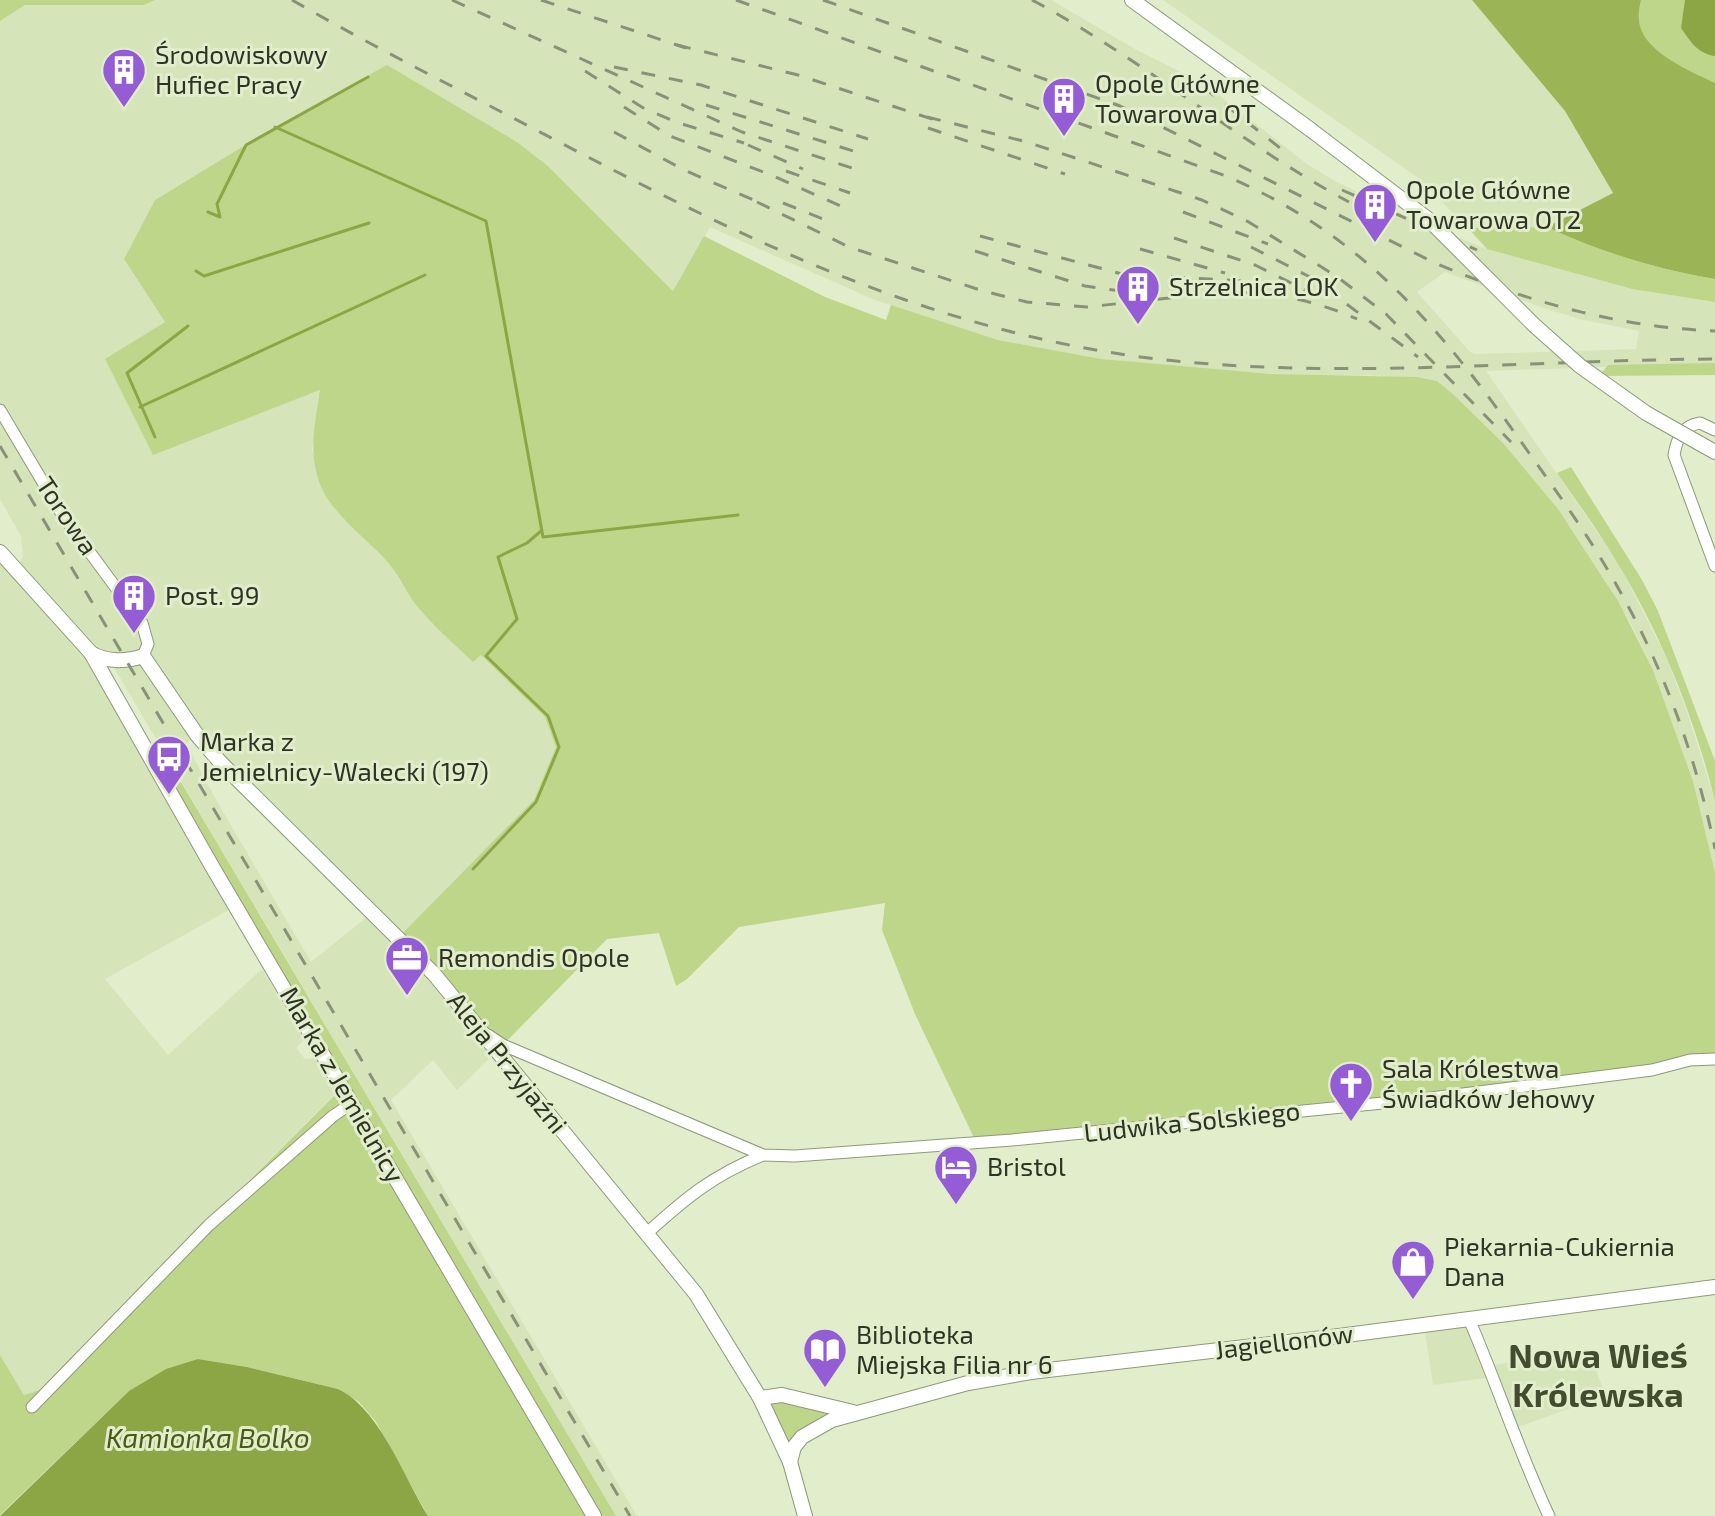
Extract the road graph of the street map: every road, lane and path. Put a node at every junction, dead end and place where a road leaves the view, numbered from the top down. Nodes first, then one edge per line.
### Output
1 (1132, 0) edge
2 (1150, 6) edge
3 (0, 410) edge
4 (1715, 430) edge
5 (1715, 452) edge
6 (0, 552) edge
7 (1715, 566) edge
8 (91, 653) junction
9 (143, 656) junction
10 (475, 1025) junction
11 (1715, 1059) edge
12 (352, 1103) junction
13 (763, 1155) junction
14 (647, 1233) junction
15 (1715, 1287) edge
16 (1469, 1319) junction
17 (760, 1398) junction
18 (32, 1407) dead end
19 (856, 1413) junction
20 (790, 1462) junction
21 (804, 1515) edge
22 (594, 1516) edge
23 (1549, 1516) edge

1 - 2 street
2 - 5 street, bridge
3 - 9 street, Torowa
4 - 7 street
6 - 8 street, Marka z Jemielnicy
8 - 9 street
8 - 12 street, Marka z Jemielnicy
9 - 10 street, Aleja Przyjaźni
10 - 13 street, Ludwika Solskiego
10 - 14 street, Aleja Przyjaźni
11 - 13 street, Ludwika Solskiego
12 - 18 street
12 - 22 street, Marka z Jemielnicy
13 - 14 street, Ludwika Solskiego
14 - 17 street, Aleja Przyjaźni
15 - 16 street, Jagiellonów
16 - 19 street, Jagiellonów
16 - 23 street
17 - 19 street, Jagiellonów
17 - 20 street, Aleja Przyjaźni
19 - 20 street, Jagiellonów
20 - 21 street, Aleja Przyjaźni

